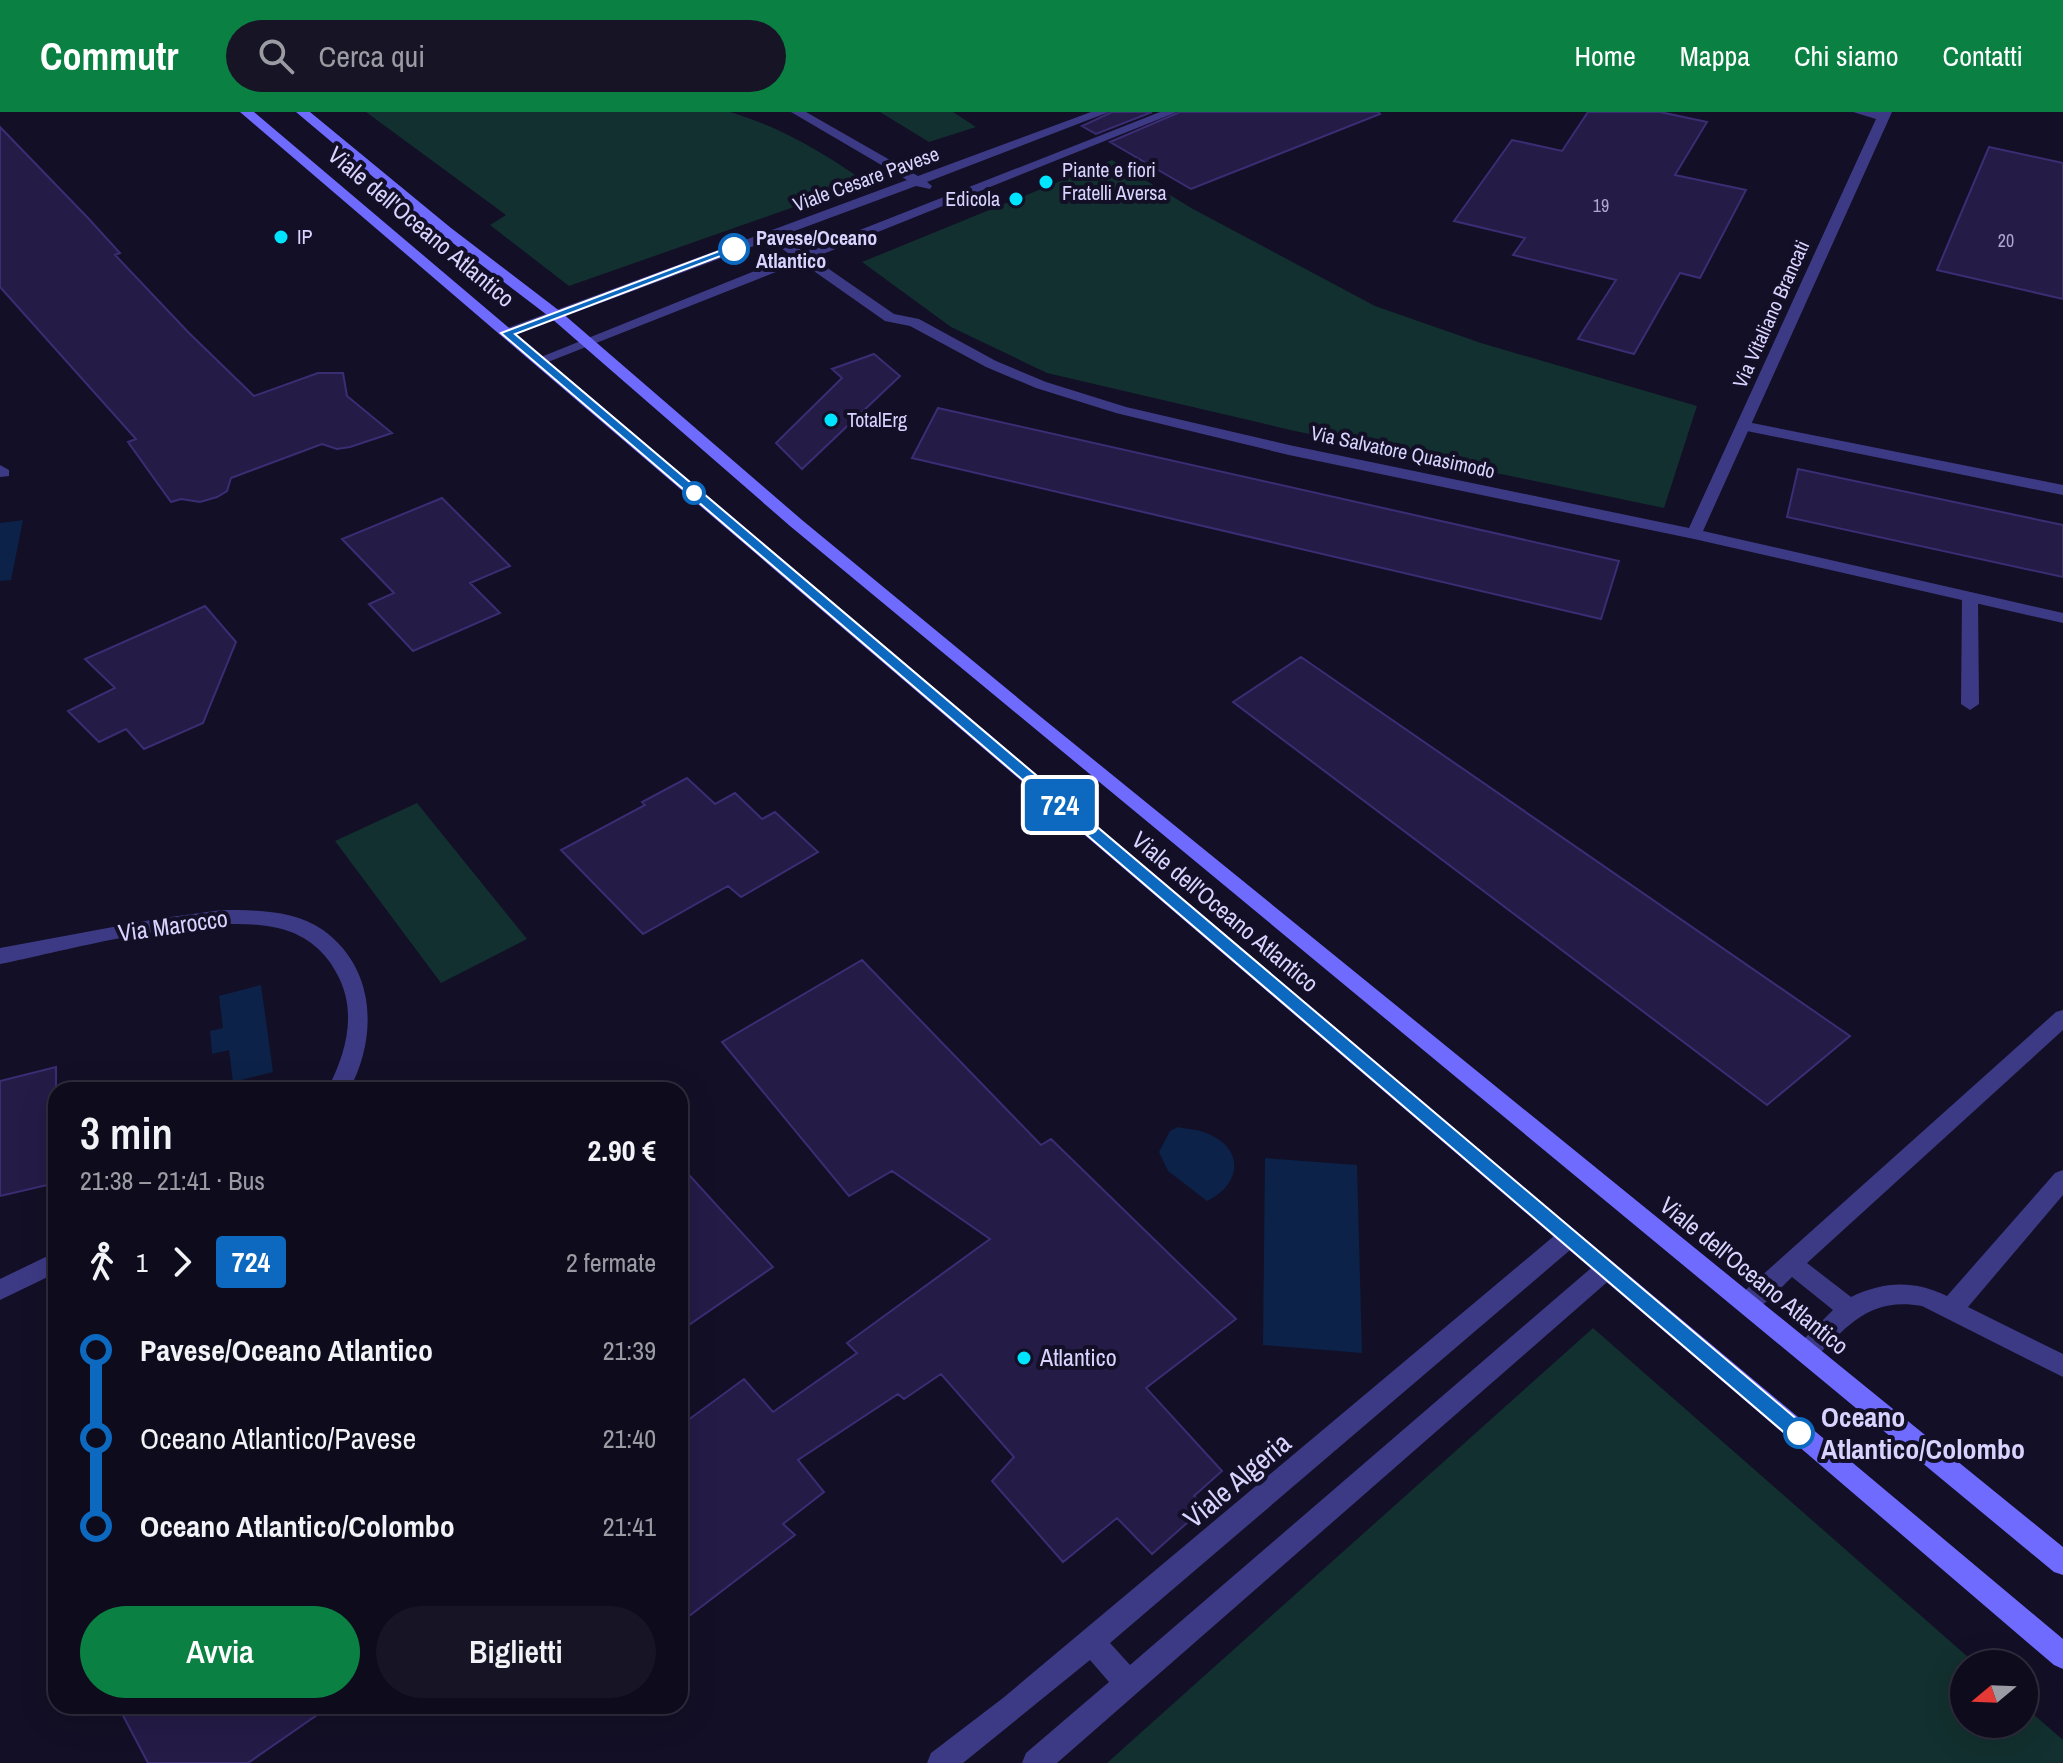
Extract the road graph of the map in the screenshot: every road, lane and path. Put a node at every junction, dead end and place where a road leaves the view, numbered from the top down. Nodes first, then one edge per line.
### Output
1 (246, 112) edge
2 (302, 112) edge
3 (797, 112) edge
4 (1103, 112) edge
5 (1171, 112) edge
6 (1859, 112) edge
7 (1885, 115) edge
8 (918, 182) junction
9 (946, 200) junction
10 (771, 235) junction
11 (802, 257) junction
12 (556, 315) junction
13 (507, 333) junction
14 (586, 341) junction
15 (538, 361) junction
16 (1742, 426) junction
17 (2063, 490) edge
18 (1694, 534) junction
19 (1970, 597) junction
20 (2063, 618) edge
21 (1970, 704) dead end
22 (0, 956) edge
23 (2063, 1018) edge
24 (342, 1082) edge
25 (2063, 1179) edge
26 (1568, 1238) junction
27 (1792, 1264) junction
28 (48, 1266) edge
29 (1605, 1270) junction
30 (0, 1290) edge
31 (1747, 1303) junction
32 (1849, 1309) junction
33 (1951, 1309) junction
34 (1806, 1352) junction
35 (2063, 1366) edge
36 (2063, 1563) edge
37 (1092, 1642) junction
38 (2063, 1656) edge
39 (1128, 1683) junction
40 (941, 1763) edge
41 (1036, 1763) edge

1 - 13 main road, Viale dell'Oceano Atlantico
2 - 12 main road, Viale dell'Oceano Atlantico
3 - 8 street
4 - 8 street, Viale Cesare Pavese
5 - 9 street, Viale Cesare Pavese
6 - 7 street
7 - 16 street, Via Vitaliano Brancati
8 - 9 street
8 - 10 street, Viale Cesare Pavese
9 - 11 street, Viale Cesare Pavese
10 - 11 street, Via Salvatore Quasimodo
10 - 12 street, Viale Cesare Pavese
11 - 14 street, Viale Cesare Pavese
11 - 18 street, Via Salvatore Quasimodo
12 - 13 street, Viale Cesare Pavese
12 - 14 main road, Viale dell'Oceano Atlantico
13 - 15 main road, Viale dell'Oceano Atlantico
14 - 15 street, Viale Cesare Pavese
14 - 31 main road, Viale dell'Oceano Atlantico
15 - 26 main road, Viale dell'Oceano Atlantico
16 - 17 street
16 - 18 street, Via Vitaliano Brancati
18 - 19 street, Via Salvatore Quasimodo
19 - 20 street, Via Salvatore Quasimodo
19 - 21 street
22 - 24 street, Via Marocco
23 - 27 street
25 - 33 street
26 - 29 main road, Viale dell'Oceano Atlantico
26 - 37 street, Viale Algeria
27 - 31 street
27 - 32 street
28 - 30 street
29 - 38 main road, Viale dell'Oceano Atlantico
29 - 39 street
31 - 34 main road, Viale dell'Oceano Atlantico
32 - 33 street
32 - 34 street
33 - 35 street
34 - 36 main road, Viale dell'Oceano Atlantico
37 - 39 street
37 - 40 street, Viale Algeria
39 - 41 street

